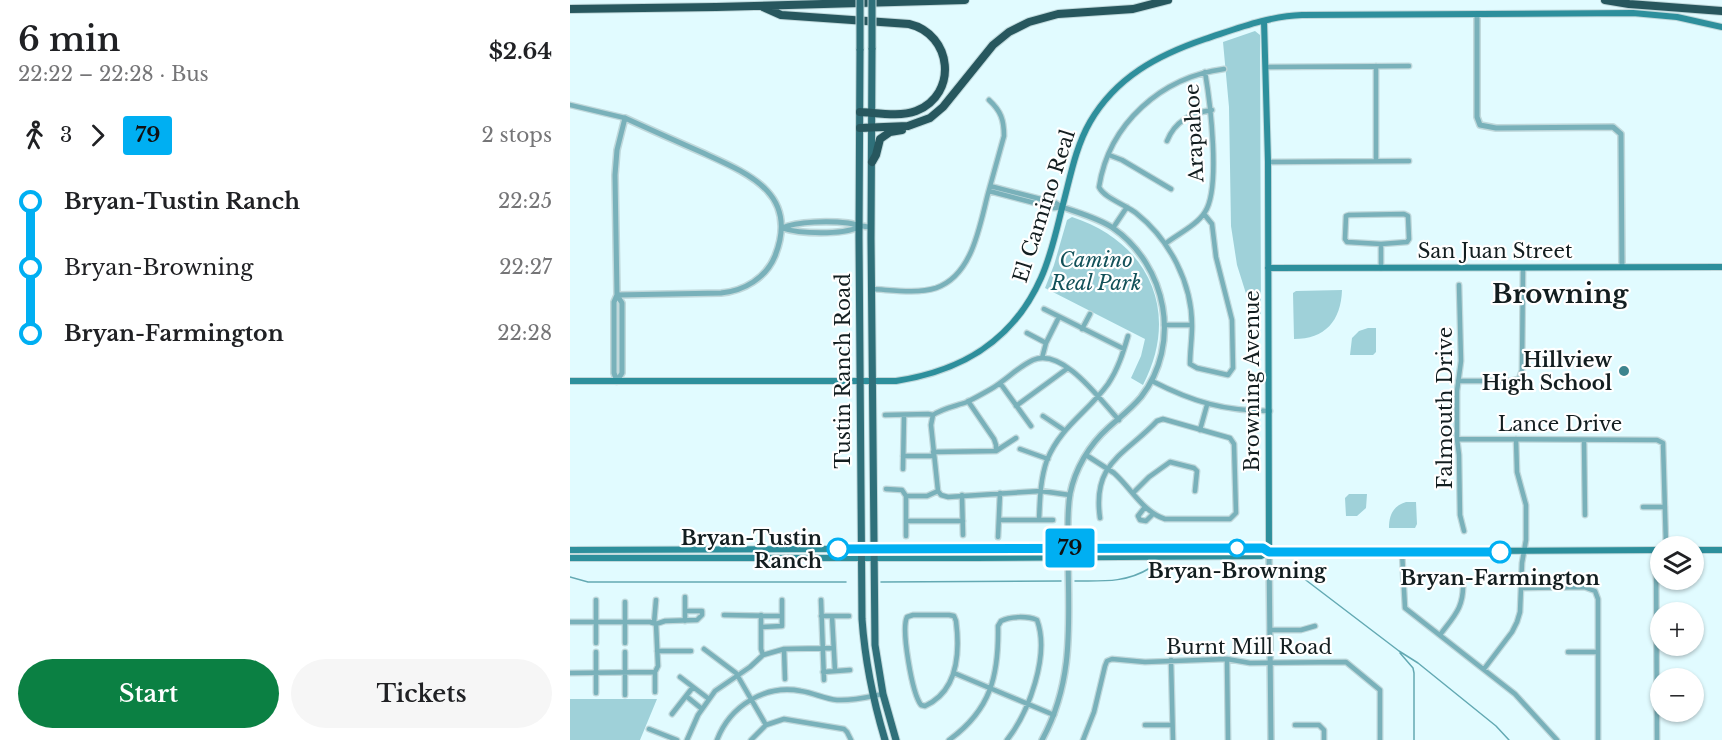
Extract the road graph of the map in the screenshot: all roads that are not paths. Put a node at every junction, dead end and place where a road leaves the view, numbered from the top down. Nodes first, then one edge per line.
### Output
1 (860, 0) edge
2 (872, 0) edge
3 (965, 0) edge
4 (1168, 0) edge
5 (1605, 0) edge
6 (759, 6) junction
7 (570, 9) edge
8 (1722, 11) edge
9 (1476, 14) junction
10 (1264, 21) junction
11 (1722, 27) edge
12 (1376, 66) junction
13 (1409, 66) dead end
14 (1266, 67) junction
15 (1224, 69) dead end
16 (1205, 72) junction
17 (989, 100) dead end
18 (570, 105) edge
19 (1212, 110) junction
20 (860, 112) junction
21 (872, 112) junction
22 (625, 118) junction
23 (922, 122) junction
24 (872, 127) junction
25 (860, 128) junction
26 (1167, 141) dead end
27 (1109, 155) junction
28 (1376, 161) junction
29 (1408, 161) dead end
30 (872, 162) junction
31 (1268, 162) junction
32 (989, 189) junction
33 (1171, 189) dead end
34 (1062, 207) junction
35 (1127, 207) junction
36 (1204, 214) junction
37 (859, 227) junction
38 (871, 227) junction
39 (782, 228) junction
40 (1113, 228) junction
41 (1165, 244) junction
42 (1381, 244) junction
43 (1622, 267) junction
44 (1722, 267) edge
45 (1268, 268) junction
46 (1381, 268) junction
47 (1522, 268) junction
48 (1459, 285) dead end
49 (872, 289) junction
50 (617, 295) junction
51 (1044, 309) dead end
52 (1090, 314) dead end
53 (1059, 317) junction
54 (1164, 325) junction
55 (1192, 325) junction
56 (1082, 329) junction
57 (1027, 333) dead end
58 (1128, 336) dead end
59 (1046, 343) junction
60 (1124, 349) junction
61 (1041, 358) junction
62 (1068, 368) junction
63 (570, 381) edge
64 (617, 381) junction
65 (1152, 381) junction
66 (1458, 381) junction
67 (861, 382) junction
68 (873, 382) junction
69 (1000, 383) junction
70 (1097, 396) junction
71 (968, 401) junction
72 (1207, 405) junction
73 (1016, 406) junction
74 (1270, 411) junction
75 (885, 415) dead end
76 (904, 415) junction
77 (933, 415) junction
78 (1043, 416) dead end
79 (1119, 420) junction
80 (1031, 426) dead end
81 (1064, 430) junction
82 (1200, 430) junction
83 (1016, 438) dead end
84 (1457, 439) junction
85 (1516, 439) junction
86 (1584, 440) junction
87 (1020, 449) dead end
88 (996, 451) junction
89 (934, 454) junction
90 (1086, 455) junction
91 (903, 456) junction
92 (1048, 459) junction
93 (1108, 469) junction
94 (903, 470) dead end
95 (886, 489) dead end
96 (938, 491) junction
97 (1041, 491) junction
98 (1195, 491) dead end
99 (1000, 493) junction
100 (1133, 493) junction
101 (962, 495) junction
102 (1070, 495) junction
103 (906, 496) junction
104 (1145, 507) junction
105 (1643, 507) dead end
106 (1665, 507) junction
107 (1153, 514) junction
108 (1585, 515) dead end
109 (1100, 518) dead end
110 (999, 520) junction
111 (1039, 520) junction
112 (1053, 520) dead end
113 (906, 521) junction
114 (963, 521) junction
115 (1464, 531) dead end
116 (963, 535) dead end
117 (906, 536) dead end
118 (1666, 536) edge
119 (999, 537) dead end
120 (1068, 548) junction
121 (862, 549) junction
122 (873, 549) junction
123 (570, 550) edge
124 (1650, 550) edge
125 (1704, 550) edge
126 (1722, 550) edge
127 (1269, 552) junction
128 (1402, 552) junction
129 (1524, 552) junction
130 (1068, 557) junction
131 (570, 558) edge
132 (862, 558) junction
133 (873, 558) junction
134 (1463, 583) dead end
135 (1522, 588) junction
136 (1658, 590) edge
137 (685, 597) dead end
138 (596, 600) dead end
139 (656, 600) dead end
140 (782, 600) dead end
141 (821, 600) dead end
142 (625, 602) dead end
143 (685, 611) junction
144 (724, 615) dead end
145 (761, 615) junction
146 (782, 615) junction
147 (821, 616) junction
148 (832, 616) junction
149 (849, 616) dead end
150 (685, 621) junction
151 (570, 622) edge
152 (596, 622) junction
153 (625, 622) junction
154 (655, 623) junction
155 (1315, 626) dead end
156 (761, 627) junction
157 (1270, 630) junction
158 (1440, 635) junction
159 (596, 643) dead end
160 (625, 644) dead end
161 (784, 648) junction
162 (822, 648) junction
163 (833, 648) junction
164 (704, 649) dead end
165 (657, 651) junction
166 (692, 651) dead end
167 (596, 652) dead end
168 (625, 652) dead end
169 (1568, 652) dead end
170 (1597, 652) junction
171 (763, 655) junction
172 (1227, 659) junction
173 (1171, 660) junction
174 (1271, 662) junction
175 (1484, 669) junction
176 (850, 670) dead end
177 (655, 671) junction
178 (835, 671) junction
179 (824, 672) junction
180 (570, 673) edge
181 (596, 673) junction
182 (625, 673) junction
183 (954, 673) junction
184 (737, 675) junction
185 (680, 677) dead end
186 (785, 679) dead end
187 (824, 680) dead end
188 (693, 687) junction
189 (991, 689) junction
190 (655, 692) dead end
191 (596, 693) dead end
192 (626, 694) dead end
193 (883, 694) junction
194 (686, 696) junction
195 (872, 696) junction
196 (709, 699) junction
197 (751, 699) junction
198 (1028, 705) junction
199 (702, 709) junction
200 (672, 714) dead end
201 (1054, 715) junction
202 (766, 725) junction
203 (1145, 725) dead end
204 (1172, 725) junction
205 (1295, 725) dead end
206 (650, 729) dead end
207 (662, 737) edge
208 (677, 740) edge
209 (687, 740) edge
210 (717, 740) edge
211 (751, 740) edge
212 (851, 740) edge
213 (885, 740) edge
214 (896, 740) edge
215 (949, 740) edge
216 (1007, 740) edge
217 (1042, 740) edge
218 (1083, 740) edge
219 (1173, 740) edge
220 (1228, 740) edge
221 (1271, 740) edge
222 (1324, 740) edge
223 (1380, 740) edge
224 (1557, 740) edge
225 (1598, 740) edge
226 (1656, 740) edge

1 - 20 main road, Tustin Ranch Road, bridge
2 - 21 main road, Tustin Ranch Road, bridge
3 - 6 highway
4 - 23 highway
5 - 8 highway
6 - 7 highway
6 - 21 highway
9 - 10 main road, El Camino Real
9 - 11 main road, El Camino Real
9 - 43 street
10 - 14 main road, Browning Avenue
10 - 34 main road, El Camino Real
12 - 13 street
12 - 14 street
12 - 28 street
14 - 31 main road, Browning Avenue
15 - 16 street
16 - 19 street, Arapahoe
16 - 27 street
17 - 32 street
18 - 22 street
19 - 26 street
19 - 36 street, Arapahoe
20 - 21 highway
20 - 25 main road, Tustin Ranch Road
21 - 24 main road, Tustin Ranch Road
22 - 39 street
22 - 50 street
23 - 24 highway
23 - 30 highway
24 - 25 highway
24 - 30 main road, Tustin Ranch Road
25 - 37 main road, Tustin Ranch Road
27 - 33 street
27 - 35 street
28 - 29 street
28 - 31 street
30 - 38 main road, Tustin Ranch Road
31 - 45 main road, Browning Avenue
32 - 34 street
32 - 49 street
34 - 40 street
34 - 68 main road, El Camino Real
35 - 40 street
35 - 41 street
36 - 41 street
36 - 55 street
37 - 38 street
37 - 39 street
37 - 67 main road, Tustin Ranch Road
38 - 49 main road, Tustin Ranch Road
39 - 50 street
40 - 54 street
41 - 55 street
42 - 42 street
42 - 46 street
43 - 44 main road, San Juan Street
43 - 47 main road, San Juan Street
45 - 46 main road, San Juan Street
45 - 74 main road, Browning Avenue
46 - 47 main road, San Juan Street
47 - 66 street
48 - 66 street, Falmouth Drive
49 - 68 main road, Tustin Ranch Road
50 - 64 street
51 - 53 street
52 - 56 street
53 - 56 street
53 - 59 street
54 - 55 street
54 - 65 street
56 - 60 street
57 - 59 street
58 - 60 street
59 - 61 street
60 - 70 street
61 - 62 street
61 - 69 street
62 - 70 street
62 - 73 street
63 - 64 main road, El Camino Real
64 - 67 main road, El Camino Real
65 - 72 street
65 - 79 street
66 - 84 street, Falmouth Drive
67 - 68 main road, El Camino Real
67 - 121 main road, Tustin Ranch Road
68 - 122 main road, Tustin Ranch Road
69 - 71 street
69 - 73 street
70 - 79 street
70 - 81 street
71 - 77 street
71 - 88 street
72 - 74 street
72 - 82 street
73 - 80 street
74 - 127 main road, Browning Avenue
75 - 76 street
76 - 77 street
76 - 91 street
77 - 89 street
78 - 81 street
79 - 90 street
81 - 92 street
82 - 93 street
82 - 107 street
83 - 88 street
84 - 85 street, Lance Drive
84 - 115 street, Falmouth Drive
85 - 86 street, Lance Drive
85 - 129 street
86 - 106 street, Lance Drive
86 - 108 street
87 - 92 street
88 - 89 street
89 - 91 street
89 - 96 street
90 - 93 street
90 - 102 street
91 - 94 street
92 - 97 street
93 - 100 street
93 - 109 street
95 - 103 street
96 - 101 street
96 - 103 street
97 - 99 street
97 - 102 street
97 - 111 street
98 - 100 street
99 - 101 street
99 - 110 street
100 - 104 street
101 - 114 street
102 - 120 street
103 - 113 street
104 - 107 street
104 - 107 street
105 - 106 street
106 - 118 street
110 - 111 street
110 - 119 street
111 - 112 street
113 - 114 street
113 - 117 street
114 - 116 street
120 - 122 main road
120 - 127 main road
120 - 130 street
121 - 122 main road
121 - 123 main road
121 - 132 main road, Tustin Ranch Road
122 - 133 main road, Tustin Ranch Road
124 - 129 main road
125 - 126 main road
127 - 128 main road
127 - 130 main road
127 - 157 street, Browning Avenue
128 - 129 main road
128 - 158 street
129 - 135 street
130 - 133 main road
130 - 201 street
131 - 132 main road
132 - 133 main road
132 - 195 main road, Tustin Ranch Road
133 - 193 main road, Tustin Ranch Road
134 - 158 street
135 - 170 street
135 - 175 street
136 - 226 street
137 - 143 street
138 - 152 street
139 - 154 street
140 - 146 street
141 - 147 street
142 - 153 street
143 - 150 street
143 - 150 street
144 - 145 street
145 - 146 street
145 - 156 street
146 - 156 street
147 - 148 street
147 - 162 street
148 - 149 street
148 - 163 street
150 - 154 street
151 - 152 street
152 - 153 street
152 - 159 street
153 - 154 street
153 - 160 street
154 - 165 street
155 - 157 street
156 - 171 street
157 - 174 street, Browning Avenue
158 - 175 street
161 - 162 street
161 - 171 street
161 - 186 street
162 - 163 street
162 - 179 street
163 - 178 street
164 - 184 street
165 - 166 street
165 - 177 street
167 - 181 street
168 - 182 street
169 - 170 street
170 - 225 street
171 - 184 street
172 - 173 street, Burnt Mill Road
172 - 174 street, Burnt Mill Road
172 - 220 street
173 - 204 street
173 - 218 street, Burnt Mill Road
174 - 221 street, Browning Avenue
174 - 223 street, Burnt Mill Road
175 - 224 street
176 - 178 street
177 - 182 street
177 - 190 street
178 - 179 street
179 - 187 street
180 - 181 street
181 - 182 street
181 - 191 street
182 - 192 street
183 - 183 street
183 - 189 street
184 - 196 street
184 - 197 street
185 - 188 street
188 - 194 street
188 - 196 street
189 - 198 street
189 - 198 street
189 - 215 street
193 - 195 street
193 - 214 main road, Tustin Ranch Road
194 - 199 street
194 - 200 street
195 - 197 street
195 - 213 main road, Tustin Ranch Road
196 - 199 street
197 - 202 street
197 - 210 street
198 - 201 street
198 - 216 street
199 - 209 street
201 - 217 street
202 - 211 street
202 - 212 street
203 - 204 street
204 - 219 street
205 - 222 street
206 - 207 street
207 - 208 street

